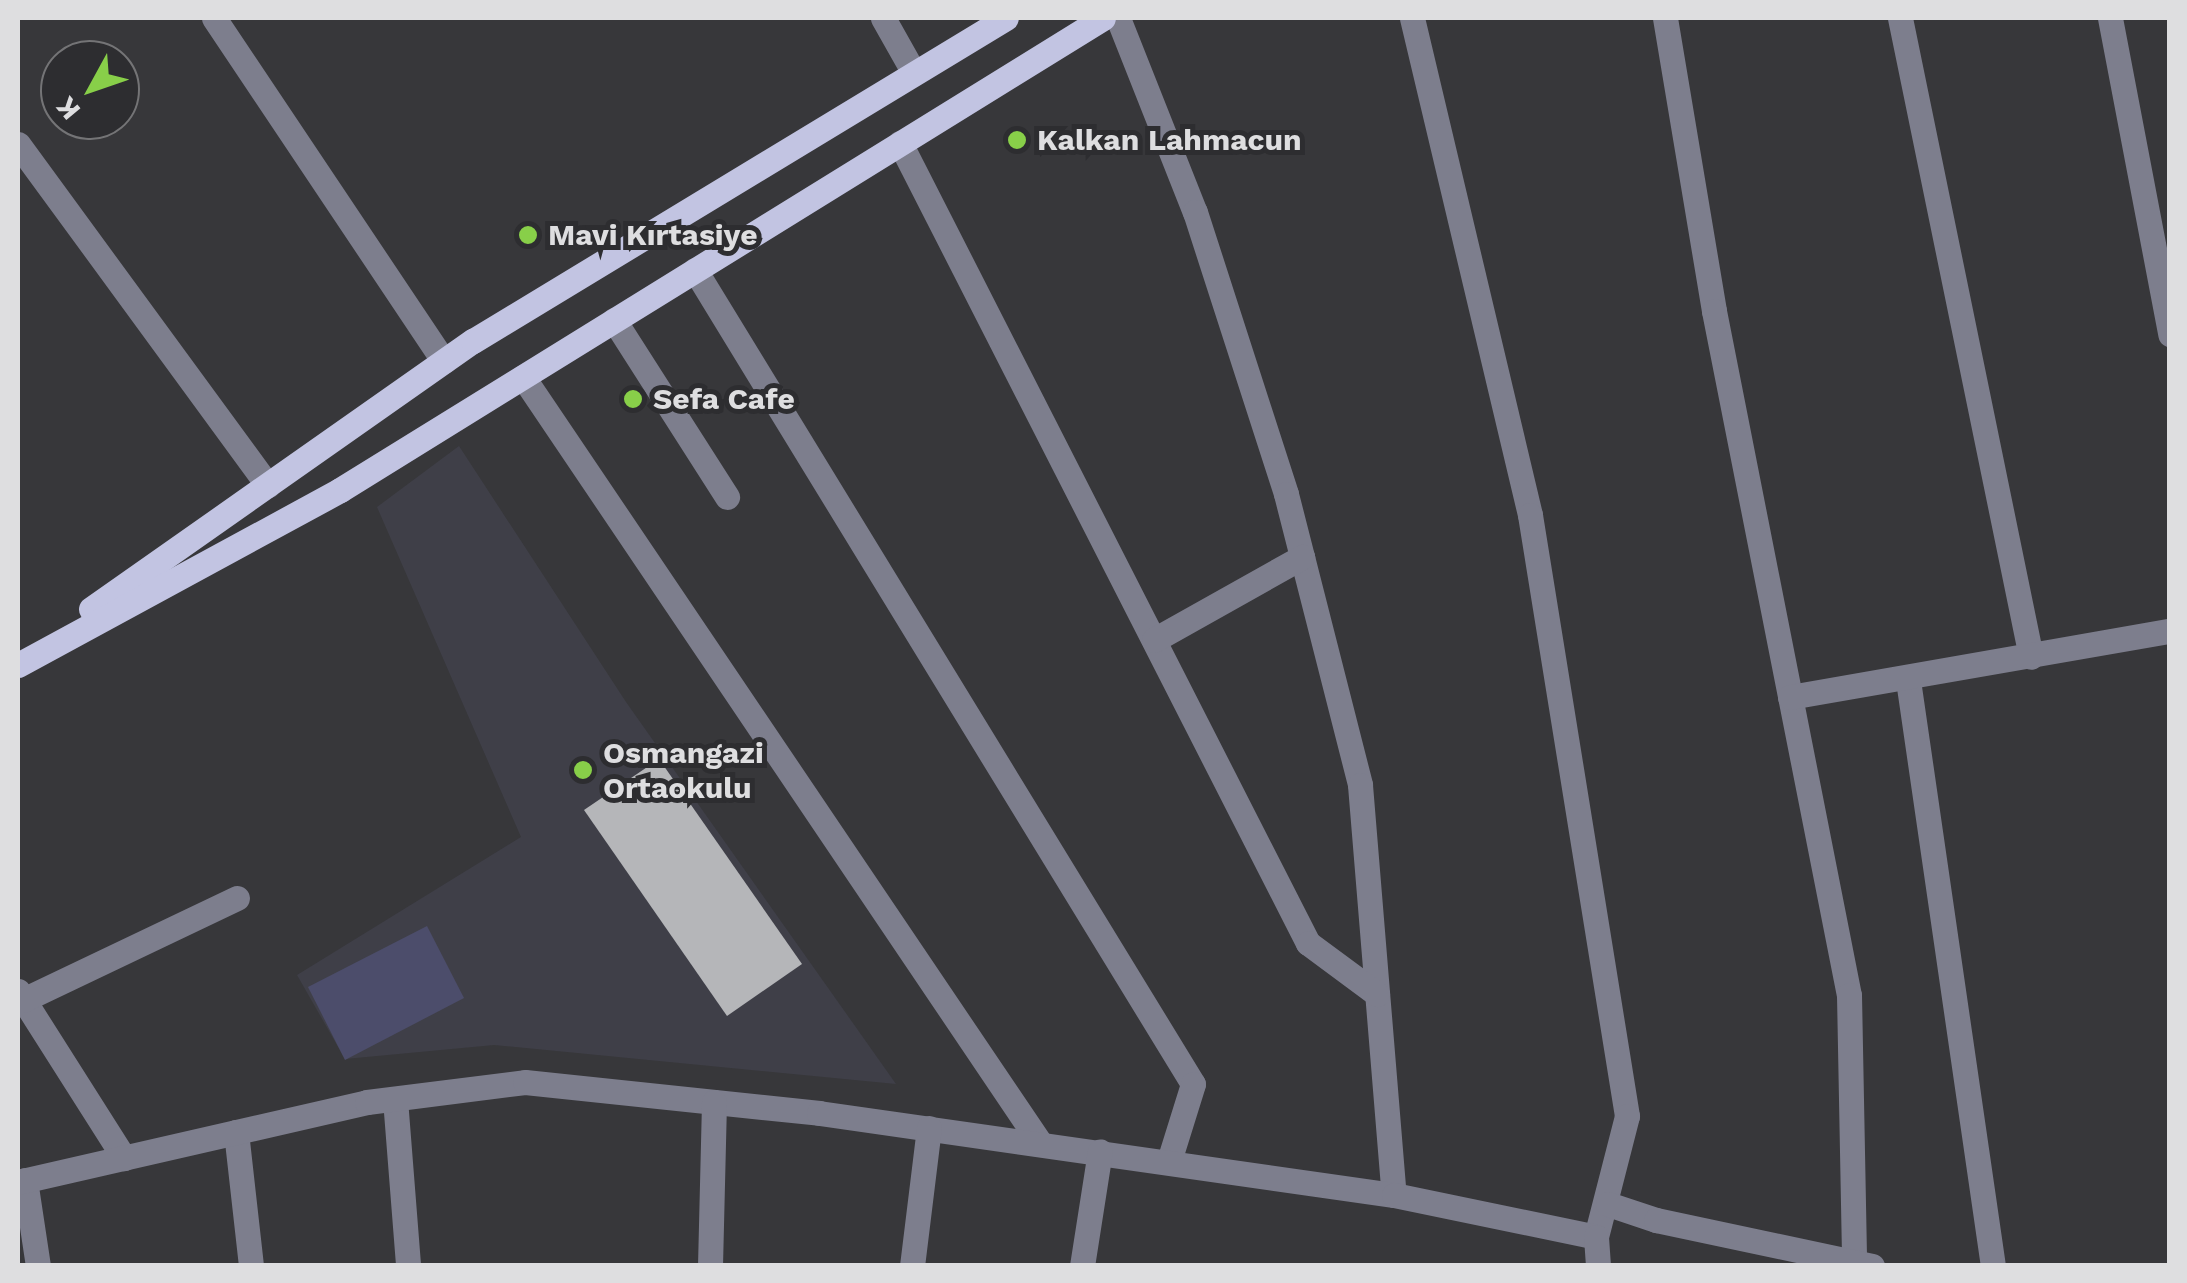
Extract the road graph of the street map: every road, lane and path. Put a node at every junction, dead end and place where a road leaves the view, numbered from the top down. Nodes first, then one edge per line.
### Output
1 (214, 18) edge
2 (883, 18) edge
3 (1006, 18) edge
4 (1104, 18) edge
5 (1118, 18) edge
6 (1412, 18) edge
7 (1665, 18) edge
8 (1900, 18) edge
9 (2110, 18) edge
10 (914, 73) junction
11 (18, 144) edge
12 (900, 144) junction
13 (695, 270) junction
14 (614, 320) junction
15 (2170, 334) edge
16 (444, 361) junction
17 (523, 377) junction
18 (268, 485) junction
19 (728, 497) dead end
20 (1302, 557) junction
21 (2170, 631) edge
22 (1154, 640) junction
23 (2031, 657) junction
24 (18, 663) edge
25 (1908, 680) junction
26 (1790, 697) junction
27 (237, 898) dead end
28 (1377, 994) junction
29 (20, 996) edge
30 (395, 1099) junction
31 (714, 1102) junction
32 (929, 1128) junction
33 (236, 1132) junction
34 (1040, 1142) junction
35 (1100, 1150) junction
36 (124, 1158) junction
37 (1170, 1161) junction
38 (21, 1181) edge
39 (1394, 1195) junction
40 (1608, 1204) junction
41 (1596, 1237) junction
42 (1863, 1264) edge
43 (38, 1266) edge
44 (251, 1266) edge
45 (408, 1266) edge
46 (710, 1266) edge
47 (912, 1266) edge
48 (1082, 1266) edge
49 (1598, 1266) edge
50 (1993, 1266) edge

1 - 16 street
2 - 10 street
3 - 10 main road
4 - 12 main road
5 - 20 street
6 - 40 street
7 - 26 street
8 - 23 street
9 - 15 street
10 - 16 main road
11 - 18 street
12 - 13 main road
12 - 22 street
13 - 14 main road
13 - 37 street
14 - 17 main road
14 - 19 street
16 - 18 main road
17 - 24 main road
17 - 34 street
18 - 24 main road
20 - 22 street
20 - 28 street
21 - 23 street
22 - 28 street
23 - 25 street
25 - 26 street
25 - 50 street
26 - 42 street
27 - 29 street
28 - 39 street
29 - 36 street
30 - 31 street
30 - 33 street
30 - 45 street
31 - 32 street
31 - 46 street
32 - 34 street
32 - 47 street
33 - 36 street
33 - 44 street
34 - 35 street
35 - 37 street
35 - 48 street
36 - 38 street
37 - 39 street
38 - 43 street
39 - 41 street
40 - 41 street
40 - 42 street
41 - 49 street

